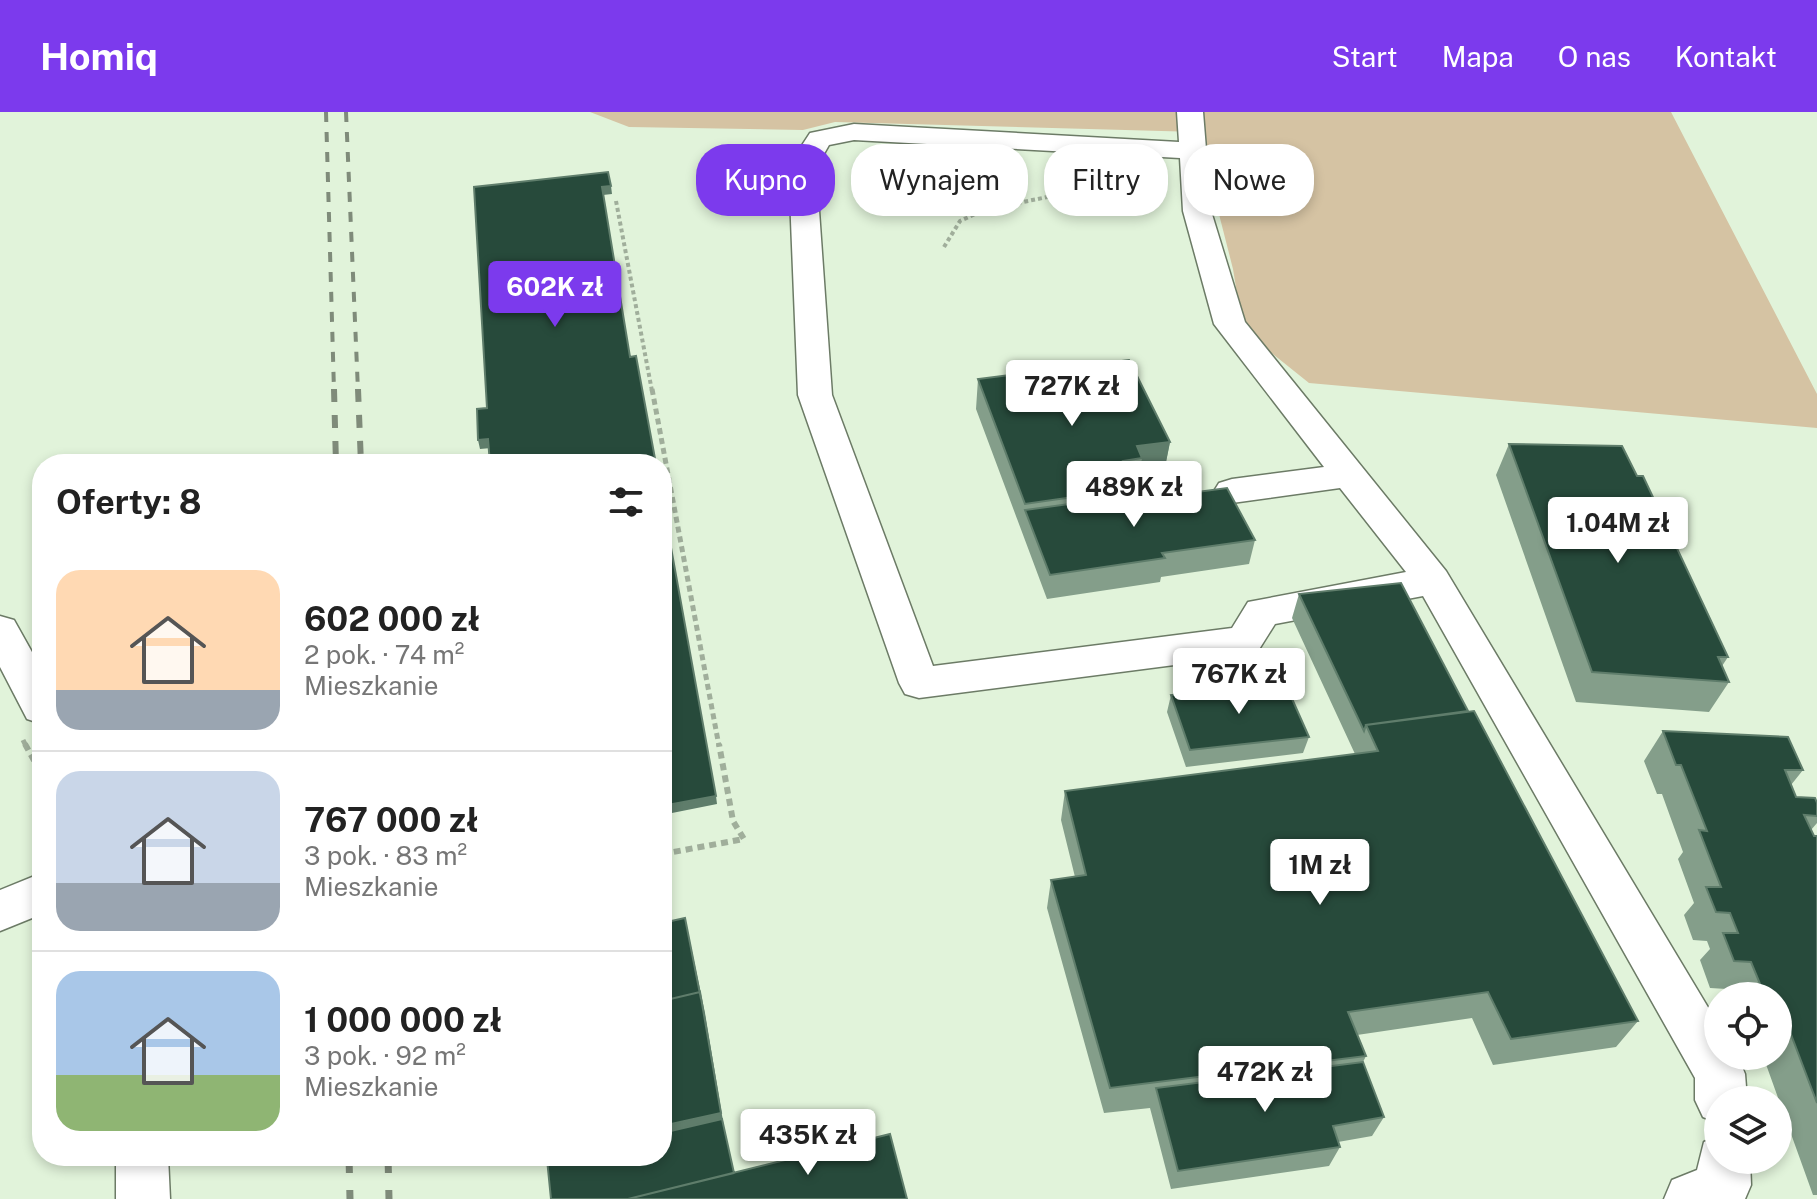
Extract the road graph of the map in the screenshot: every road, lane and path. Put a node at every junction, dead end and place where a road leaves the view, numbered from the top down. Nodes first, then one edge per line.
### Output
1 (1183, 137) edge
2 (616, 201) dead end
3 (944, 247) dead end
4 (664, 454) edge
5 (1349, 475) junction
6 (1232, 491) edge
7 (672, 498) edge
8 (1433, 581) junction
9 (0, 630) edge
10 (32, 689) edge
11 (672, 852) edge
12 (32, 897) edge
13 (0, 911) edge
14 (1720, 1086) edge
15 (142, 1166) edge
16 (1724, 1174) edge
17 (143, 1199) edge
18 (1691, 1199) edge

1 - 3 path
1 - 5 street
1 - 8 street
2 - 4 path
5 - 6 street
5 - 8 street
7 - 11 path
8 - 14 street
9 - 10 street
12 - 13 street
15 - 17 street
16 - 18 street

